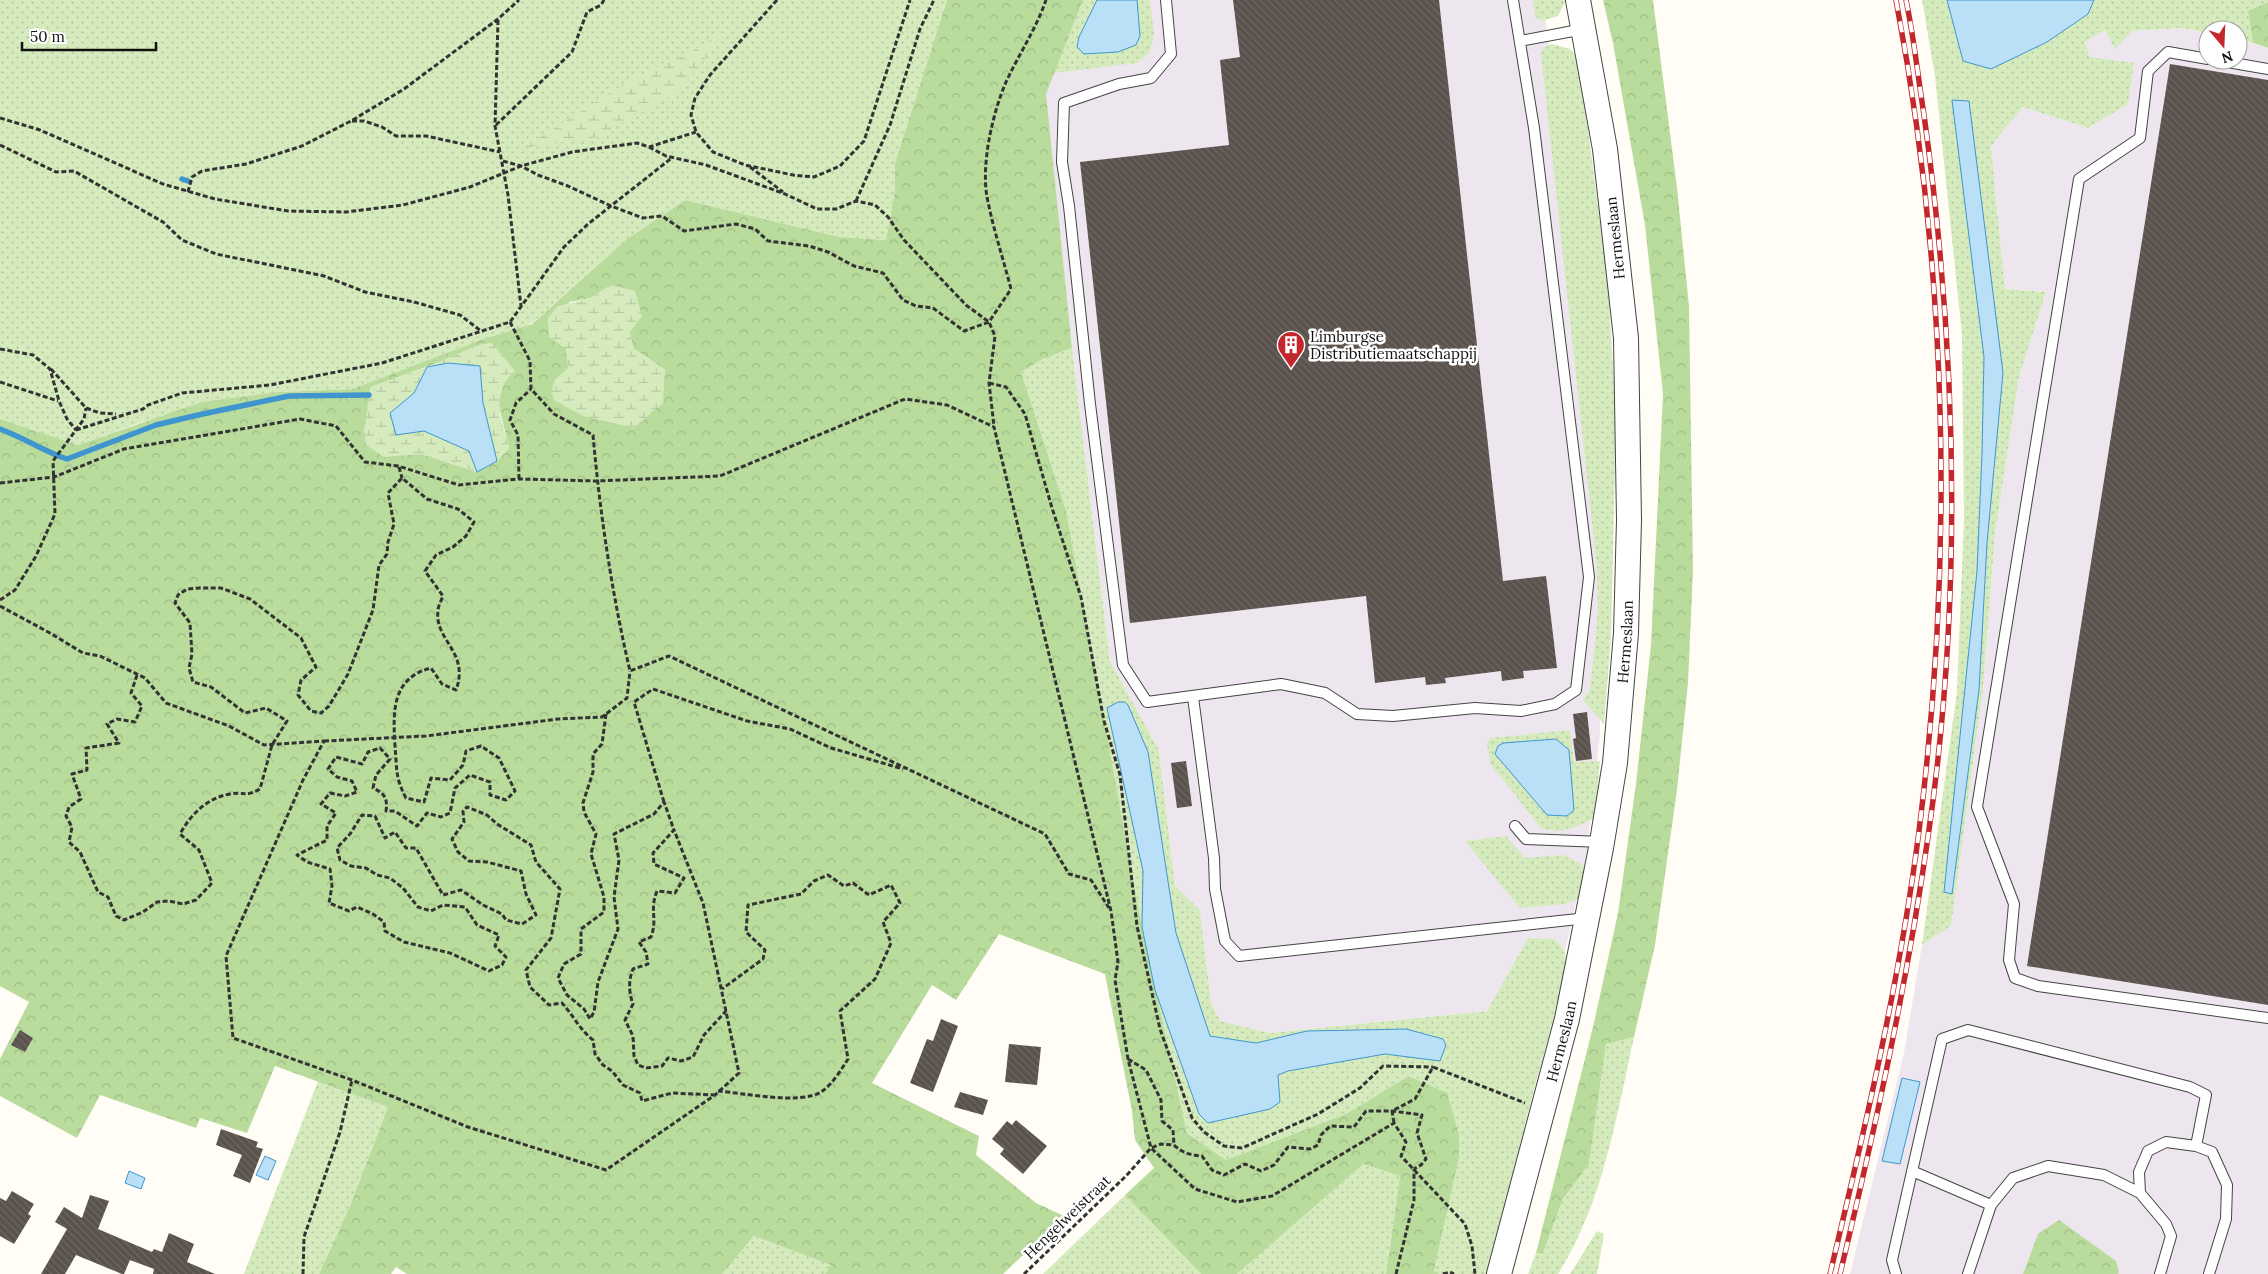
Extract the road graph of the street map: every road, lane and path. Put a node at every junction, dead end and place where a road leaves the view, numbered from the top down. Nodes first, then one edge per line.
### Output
1 (519, 0) edge
2 (604, 0) edge
3 (777, 0) edge
4 (910, 0) edge
5 (934, 0) edge
6 (1046, 0) edge
7 (1166, 0) edge
8 (1513, 0) edge
9 (1578, 0) edge
10 (498, 20) junction
11 (1585, 29) junction
12 (1520, 41) junction
13 (2198, 57) edge
14 (2248, 66) edge
15 (2268, 69) edge
16 (0, 118) edge
17 (351, 121) junction
18 (495, 126) junction
19 (696, 132) junction
20 (0, 145) edge
21 (649, 147) junction
22 (501, 152) junction
23 (673, 157) junction
24 (503, 161) junction
25 (521, 166) junction
26 (749, 166) junction
27 (503, 173) junction
28 (188, 192) junction
29 (786, 194) junction
30 (856, 202) junction
31 (611, 206) junction
32 (521, 307) junction
33 (510, 322) junction
34 (989, 322) junction
35 (481, 331) junction
36 (0, 349) edge
37 (50, 369) junction
38 (0, 382) edge
39 (989, 383) junction
40 (531, 389) junction
41 (59, 401) junction
42 (86, 408) junction
43 (119, 415) junction
44 (994, 427) junction
45 (76, 430) junction
46 (398, 466) junction
47 (54, 477) junction
48 (402, 478) junction
49 (519, 479) junction
50 (597, 481) junction
51 (0, 483) edge
52 (0, 600) edge
53 (0, 606) edge
54 (630, 671) junction
55 (137, 675) junction
56 (1193, 697) junction
57 (627, 698) junction
58 (634, 702) junction
59 (606, 714) junction
60 (395, 738) junction
61 (324, 741) junction
62 (272, 745) junction
63 (913, 772) junction
64 (664, 802) junction
65 (1514, 826) dead end
66 (674, 830) junction
67 (1602, 842) junction
68 (1111, 911) junction
69 (1587, 918) junction
70 (722, 989) junction
71 (727, 1010) junction
72 (2268, 1018) edge
73 (1128, 1059) junction
74 (1433, 1067) junction
75 (352, 1080) junction
76 (717, 1091) junction
77 (715, 1095) junction
78 (1542, 1110) junction
79 (1392, 1111) junction
80 (1394, 1124) junction
81 (1174, 1145) junction
82 (2196, 1146) junction
83 (1151, 1148) junction
84 (1414, 1169) junction
85 (1912, 1171) junction
86 (2140, 1193) junction
87 (1991, 1205) junction
88 (303, 1274) edge
89 (1024, 1274) edge
90 (1396, 1274) edge
91 (1442, 1274) edge
92 (1454, 1274) edge
93 (1475, 1274) edge
94 (1499, 1274) edge
95 (1896, 1274) edge
96 (1968, 1274) edge
97 (2160, 1274) edge
98 (2209, 1274) edge

1 - 10 path
2 - 18 path
3 - 19 path
4 - 26 path
5 - 30 path
6 - 34 path
7 - 56 lane
8 - 12 lane
9 - 11 street, Hermeslaan
10 - 17 path
10 - 18 path
11 - 12 lane
11 - 67 street, Hermeslaan
12 - 56 lane
13 - 72 lane
14 - 15 lane
16 - 28 path
17 - 22 path
17 - 28 path
18 - 22 path
19 - 21 path
19 - 26 path
20 - 35 path
21 - 23 path
21 - 25 path
22 - 24 path
23 - 29 path
23 - 31 path
24 - 25 path
24 - 27 path
25 - 27 path
25 - 31 path
26 - 29 path
27 - 28 path
27 - 32 path
29 - 30 path
30 - 34 path
31 - 32 path
31 - 34 path
32 - 33 path
33 - 35 path
33 - 40 path
34 - 39 path
35 - 43 path
36 - 37 path
37 - 41 path
37 - 42 path
38 - 41 path
39 - 44 path
39 - 74 path
40 - 49 path
40 - 50 path
41 - 45 path
42 - 43 path
42 - 45 path
43 - 45 path
44 - 50 path
44 - 68 path
45 - 47 path
46 - 47 path
46 - 48 path
46 - 49 path
47 - 51 path
47 - 52 path
48 - 60 path
48 - 62 path
49 - 50 path
50 - 54 path
53 - 55 path
54 - 57 path
54 - 63 path
55 - 62 path
55 - 62 path
56 - 69 lane
57 - 58 path
57 - 59 path
58 - 63 path
58 - 64 path
59 - 60 path
59 - 64 path
60 - 61 path
60 - 77 path
61 - 62 path
61 - 75 path
63 - 68 path
64 - 66 path
65 - 67 lane
66 - 70 path
66 - 71 path
67 - 69 street, Hermeslaan
68 - 73 path
69 - 78 street, Hermeslaan
70 - 71 path
70 - 76 path
71 - 76 path
73 - 81 path
73 - 83 path
74 - 78 path
74 - 79 path
75 - 77 path
75 - 88 path
76 - 77 path
78 - 94 street, Hermeslaan
79 - 80 path
79 - 81 path
79 - 84 path
80 - 83 path
80 - 84 path
81 - 83 path
82 - 85 lane
82 - 86 lane
82 - 98 lane
83 - 89 path, Hengelweistraat
84 - 90 path
84 - 93 path
85 - 87 lane
85 - 95 lane
86 - 87 lane
86 - 97 lane
87 - 96 lane
91 - 92 path

